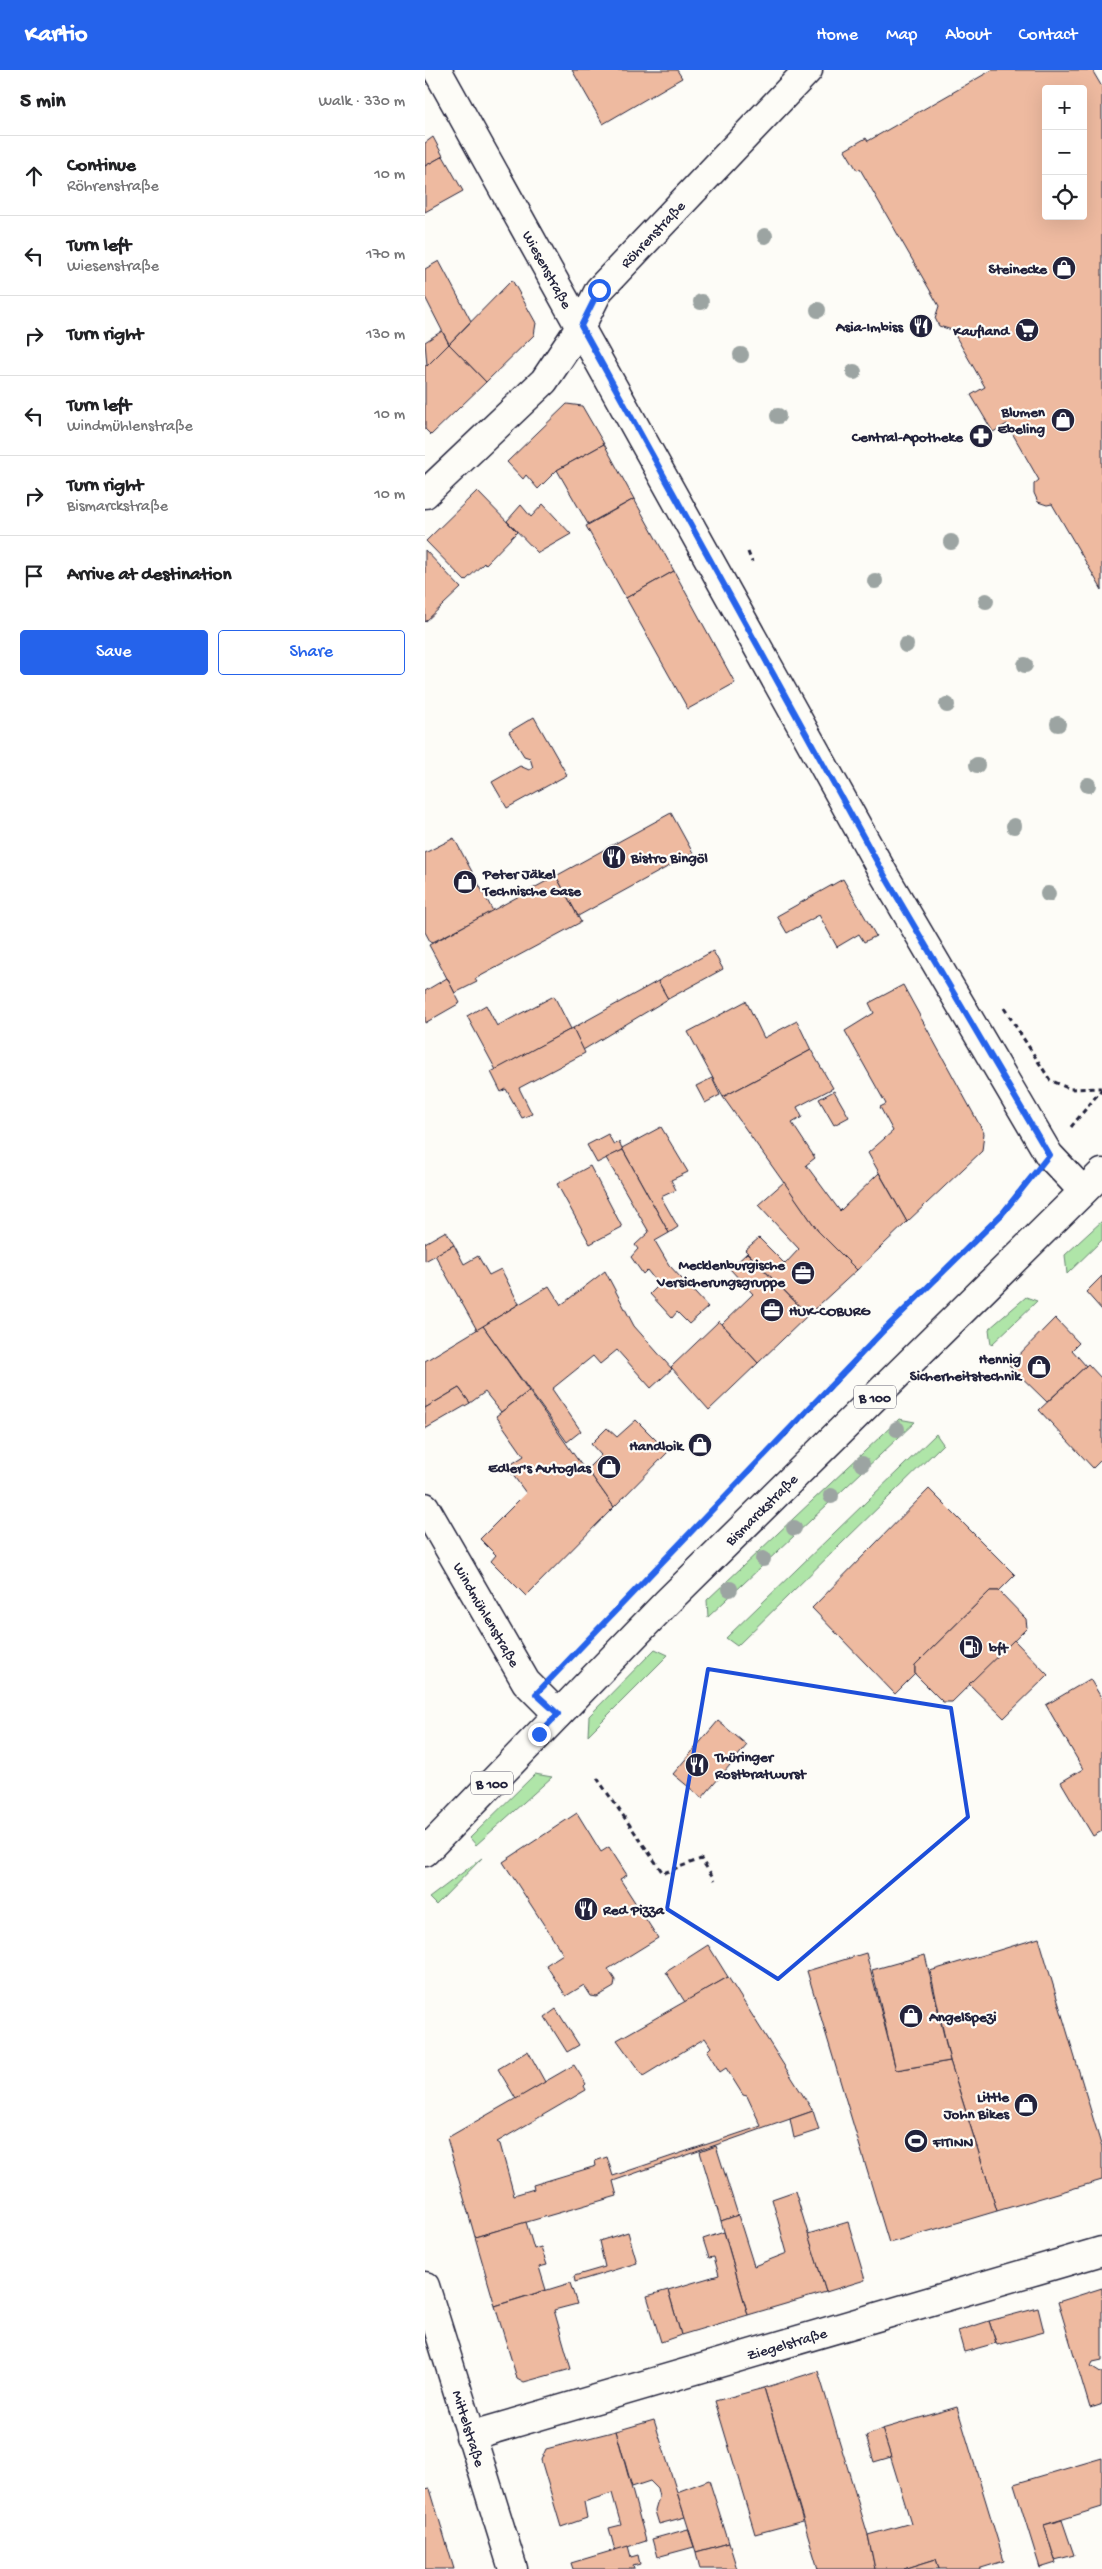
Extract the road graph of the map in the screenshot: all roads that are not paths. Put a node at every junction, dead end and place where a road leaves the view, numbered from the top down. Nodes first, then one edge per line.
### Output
1 (437, 70) edge
2 (808, 70) edge
3 (581, 326) junction
4 (425, 494) edge
5 (1102, 1173) edge
6 (1083, 1191) junction
7 (425, 1507) edge
8 (558, 1714) junction
9 (425, 1852) edge
10 (1102, 2251) edge
11 (425, 2286) edge
12 (470, 2436) junction
13 (513, 2569) edge

1 - 3 street, Wiesenstraße
2 - 3 street, Röhrenstraße
3 - 4 street, Röhrenstraße
3 - 6 street, Wiesenstraße
5 - 6 street, Bismarckstraße / B 100
6 - 8 street, Bismarckstraße / B 100
7 - 8 street, Windmühlenstraße
8 - 9 street, Bismarckstraße / B 100
10 - 12 street, Ziegelstraße
11 - 12 street, Mittelstraße
12 - 13 street, Mittelstraße

